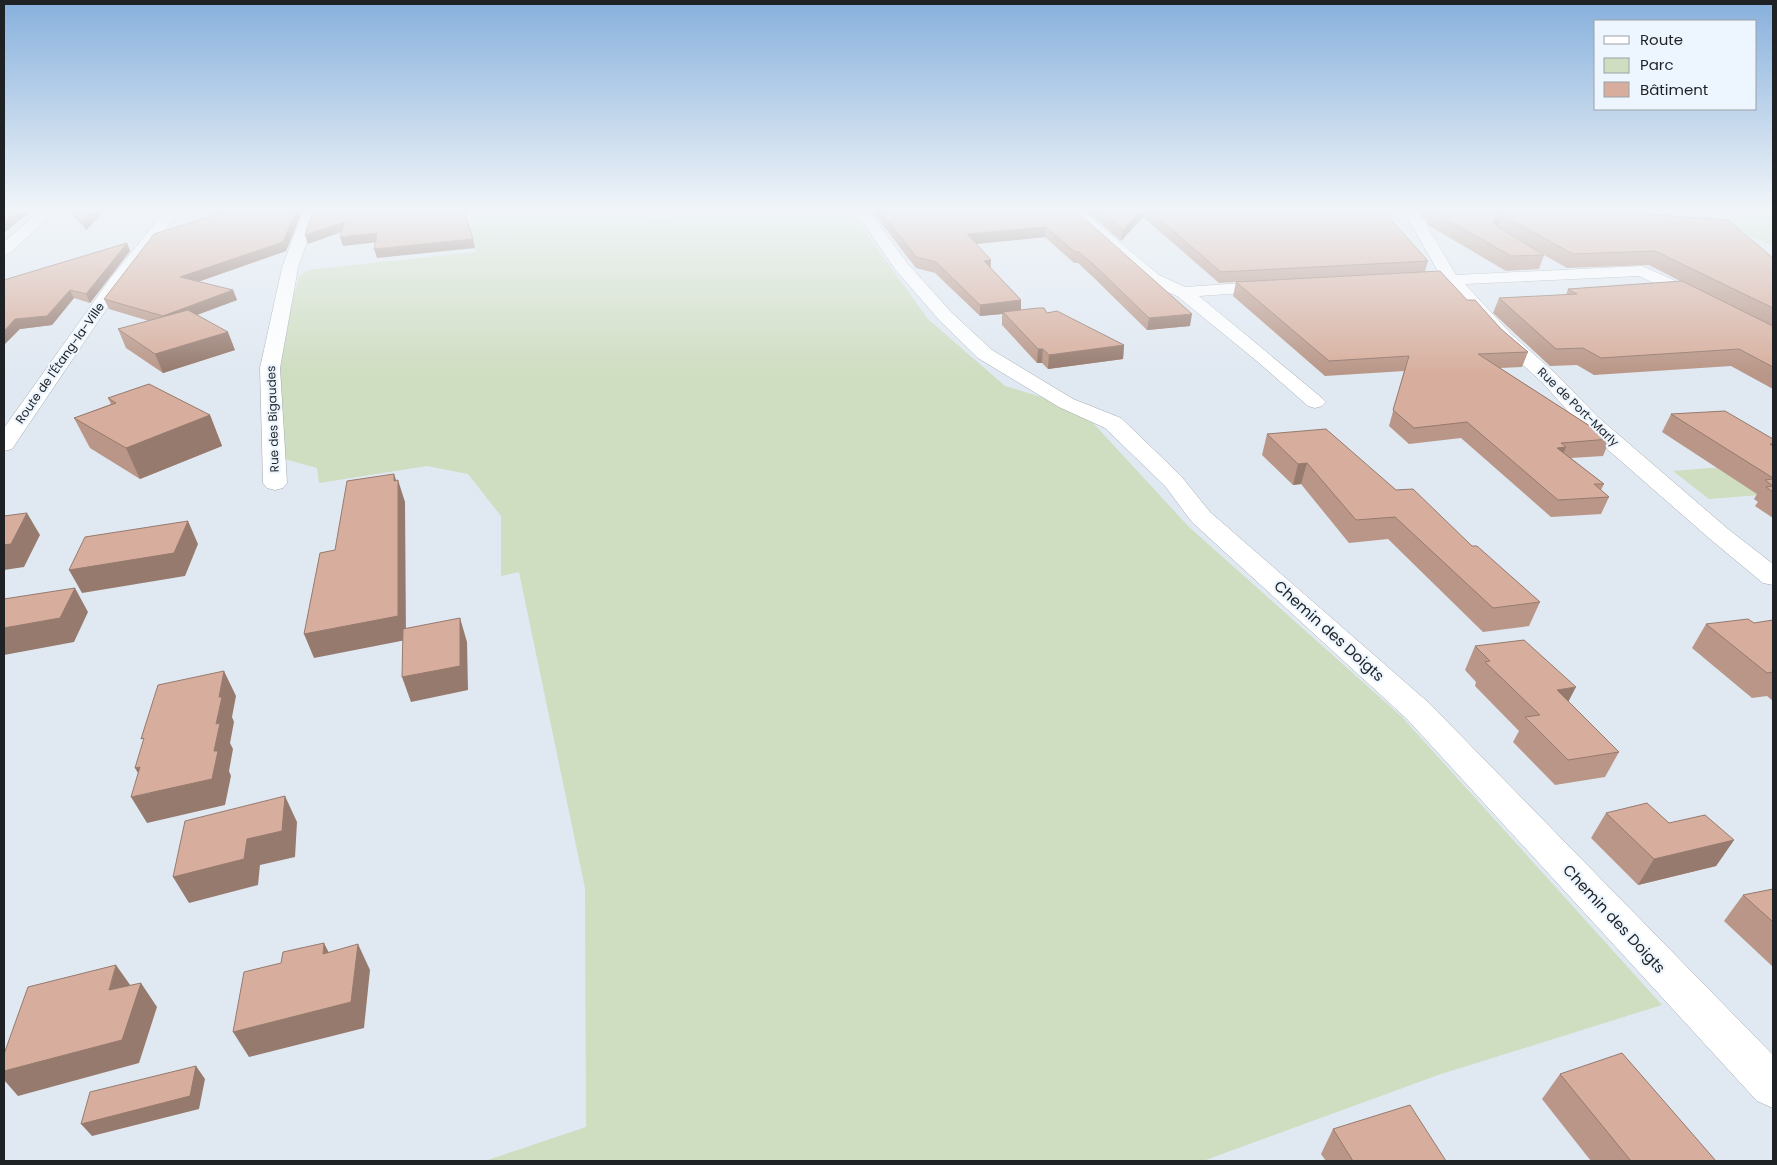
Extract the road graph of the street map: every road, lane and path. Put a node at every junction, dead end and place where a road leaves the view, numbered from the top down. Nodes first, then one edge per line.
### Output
1 (113, 265) edge
2 (130, 265) edge
3 (291, 265) edge
4 (901, 265) edge
5 (1138, 265) edge
6 (1439, 265) edge
7 (1547, 265) edge
8 (1564, 275) junction
9 (1445, 278) junction
10 (1289, 285) edge
11 (1682, 289) junction
12 (1646, 291) edge
13 (1183, 292) junction
14 (1715, 306) edge
15 (1316, 402) dead end
16 (4, 414) edge
17 (4, 444) edge
18 (275, 483) dead end
19 (1773, 577) edge
20 (1773, 1086) edge

1 - 16 street, Route de l'Étang-la-Ville
2 - 17 street, Route de l'Étang-la-Ville
3 - 18 street, Rue des Bigaudes
4 - 20 street, Chemin des Doigts
5 - 13 street
6 - 9 street, Rue de Port-Marly
7 - 8 street
8 - 9 street
8 - 11 street
9 - 19 street, Rue de Port-Marly
10 - 13 street
11 - 12 street
11 - 14 street
13 - 15 street

